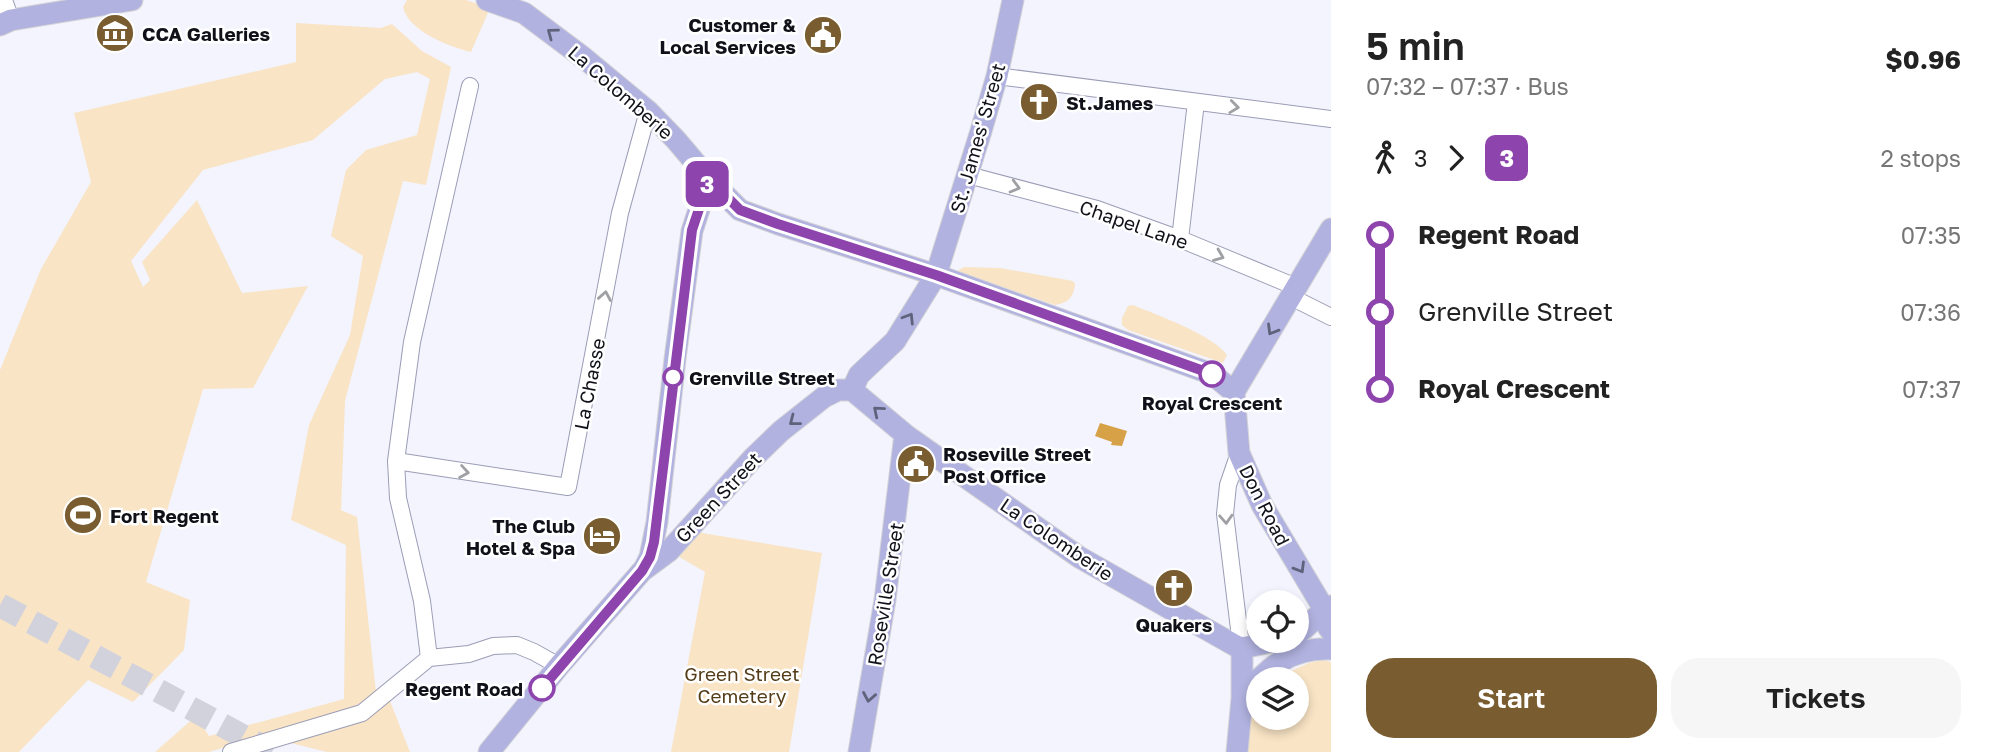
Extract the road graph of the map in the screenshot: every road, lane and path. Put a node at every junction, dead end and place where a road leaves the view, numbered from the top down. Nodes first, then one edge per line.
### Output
1 (132, 0) edge
2 (487, 0) edge
3 (1013, 0) edge
4 (524, 7) edge
5 (5, 15) edge
6 (997, 76) junction
7 (470, 86) dead end
8 (1196, 102) junction
9 (649, 111) junction
10 (1331, 119) edge
11 (968, 175) junction
12 (709, 179) junction
13 (1331, 229) edge
14 (1180, 239) junction
15 (936, 275) junction
16 (1294, 292) junction
17 (1331, 317) edge
18 (852, 390) junction
19 (1234, 392) junction
20 (907, 436) junction
21 (1239, 453) junction
22 (396, 461) junction
23 (657, 522) junction
24 (685, 534) junction
25 (642, 571) junction
26 (1328, 607) edge
27 (1309, 626) edge
28 (1331, 631) edge
29 (1246, 646) edge
30 (1239, 647) junction
31 (1331, 649) edge
32 (429, 658) junction
33 (559, 666) junction
34 (1242, 698) junction
35 (231, 752) edge
36 (489, 752) edge
37 (859, 752) edge
38 (1237, 752) edge

1 - 5 main road
2 - 4 main road, La Colomberie
3 - 6 main road, St. James' Street
9 -> 4 main road, La Colomberie
6 - 8 street
6 - 11 main road, St. James' Street
7 - 22 street
8 -> 10 street
8 - 14 street
9 - 12 main road, La Colomberie
22 -> 9 street, La Chasse
11 -> 14 street, Chapel Lane
11 - 15 main road, St. James' Street
12 - 15 main road, La Colomberie
12 - 23 main road
13 - 16 main road
14 -> 16 street, Chapel Lane
18 -> 15 main road, St. James' Street
15 - 19 main road
16 - 17 street, Chapel Lane
16 -> 19 main road
20 -> 18 main road, La Colomberie
18 -> 24 main road, Green Street
19 - 21 main road, Don Road
20 - 30 main road, La Colomberie
20 -> 37 main road, Roseville Street
21 -> 26 main road, Don Road
21 -> 30 street
22 - 32 street
23 - 24 main road
23 - 25 main road
24 - 25 main road, Green Street
25 - 33 main road, Green Street
26 - 27 main road
26 - 28 main road, Don Road
29 - 30 main road
30 - 34 main road
31 - 34 main road
32 - 33 street
32 - 35 street
33 - 36 main road, Green Street
34 - 38 main road

